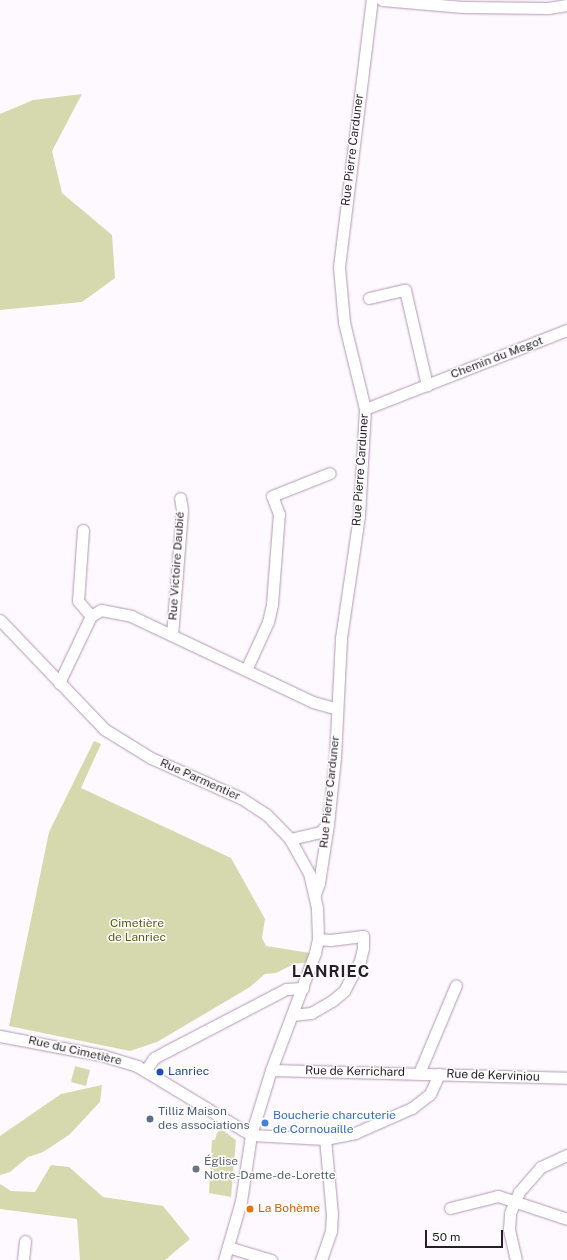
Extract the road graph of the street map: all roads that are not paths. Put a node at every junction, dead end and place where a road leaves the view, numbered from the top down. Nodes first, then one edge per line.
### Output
1 (372, 0) edge
2 (382, 0) edge
3 (567, 5) edge
4 (369, 298) dead end
5 (567, 330) edge
6 (427, 385) junction
7 (365, 409) junction
8 (330, 473) dead end
9 (180, 498) dead end
10 (83, 530) dead end
11 (91, 616) junction
12 (0, 620) edge
13 (172, 635) junction
14 (246, 670) junction
15 (58, 683) junction
16 (337, 709) junction
17 (328, 824) junction
18 (290, 839) junction
19 (315, 894) junction
20 (318, 938) junction
21 (456, 985) dead end
22 (303, 988) junction
23 (292, 1015) junction
24 (0, 1036) edge
25 (271, 1070) junction
26 (145, 1071) junction
27 (419, 1073) junction
28 (439, 1074) junction
29 (567, 1078) edge
30 (251, 1135) junction
31 (324, 1139) junction
32 (567, 1155) edge
33 (515, 1201) junction
34 (450, 1208) dead end
35 (567, 1219) edge
36 (24, 1240) dead end
37 (228, 1247) junction
38 (23, 1260) edge
39 (224, 1260) edge
40 (271, 1260) edge
41 (321, 1260) edge
42 (516, 1260) edge

1 - 7 street, Rue Pierre Carduner
2 - 3 street
4 - 6 street
5 - 6 street, Chemin du Megot
6 - 7 street, Chemin du Megot
7 - 16 street, Rue Pierre Carduner
8 - 14 street
9 - 13 street, Rue Victoire Daubié
10 - 11 street
11 - 13 street, Rue Victoire Daubié
11 - 15 street
12 - 15 street, Rue Parmentier
13 - 14 street, Rue Victoire Daubié
14 - 16 street, Rue Victoire Daubié
15 - 18 street, Rue Parmentier
16 - 17 street, Rue Pierre Carduner
17 - 18 street
17 - 19 street, Rue Pierre Carduner
18 - 19 street, Rue Parmentier
19 - 20 street, Rue Parmentier
20 - 22 street, Rue Parmentier
20 - 23 street
21 - 27 street
22 - 23 street, Rue Parmentier
22 - 26 street
23 - 25 street, Rue Parmentier
24 - 26 street, Rue du Cimetière
25 - 27 street, Rue de Kerrichard
25 - 30 street, Rue Parmentier
26 - 30 street, Rue du Cimetière
27 - 28 street, Rue de Kerrichard
28 - 29 street, Rue de Kerviniou
28 - 31 street, Rue de Kerviniou
30 - 31 street, Rue de Kerviniou
30 - 37 street, Rue Parmentier
31 - 41 street
32 - 33 street
33 - 34 street
33 - 35 street
33 - 42 street
36 - 38 street
37 - 39 street, Rue Parmentier
37 - 40 street

